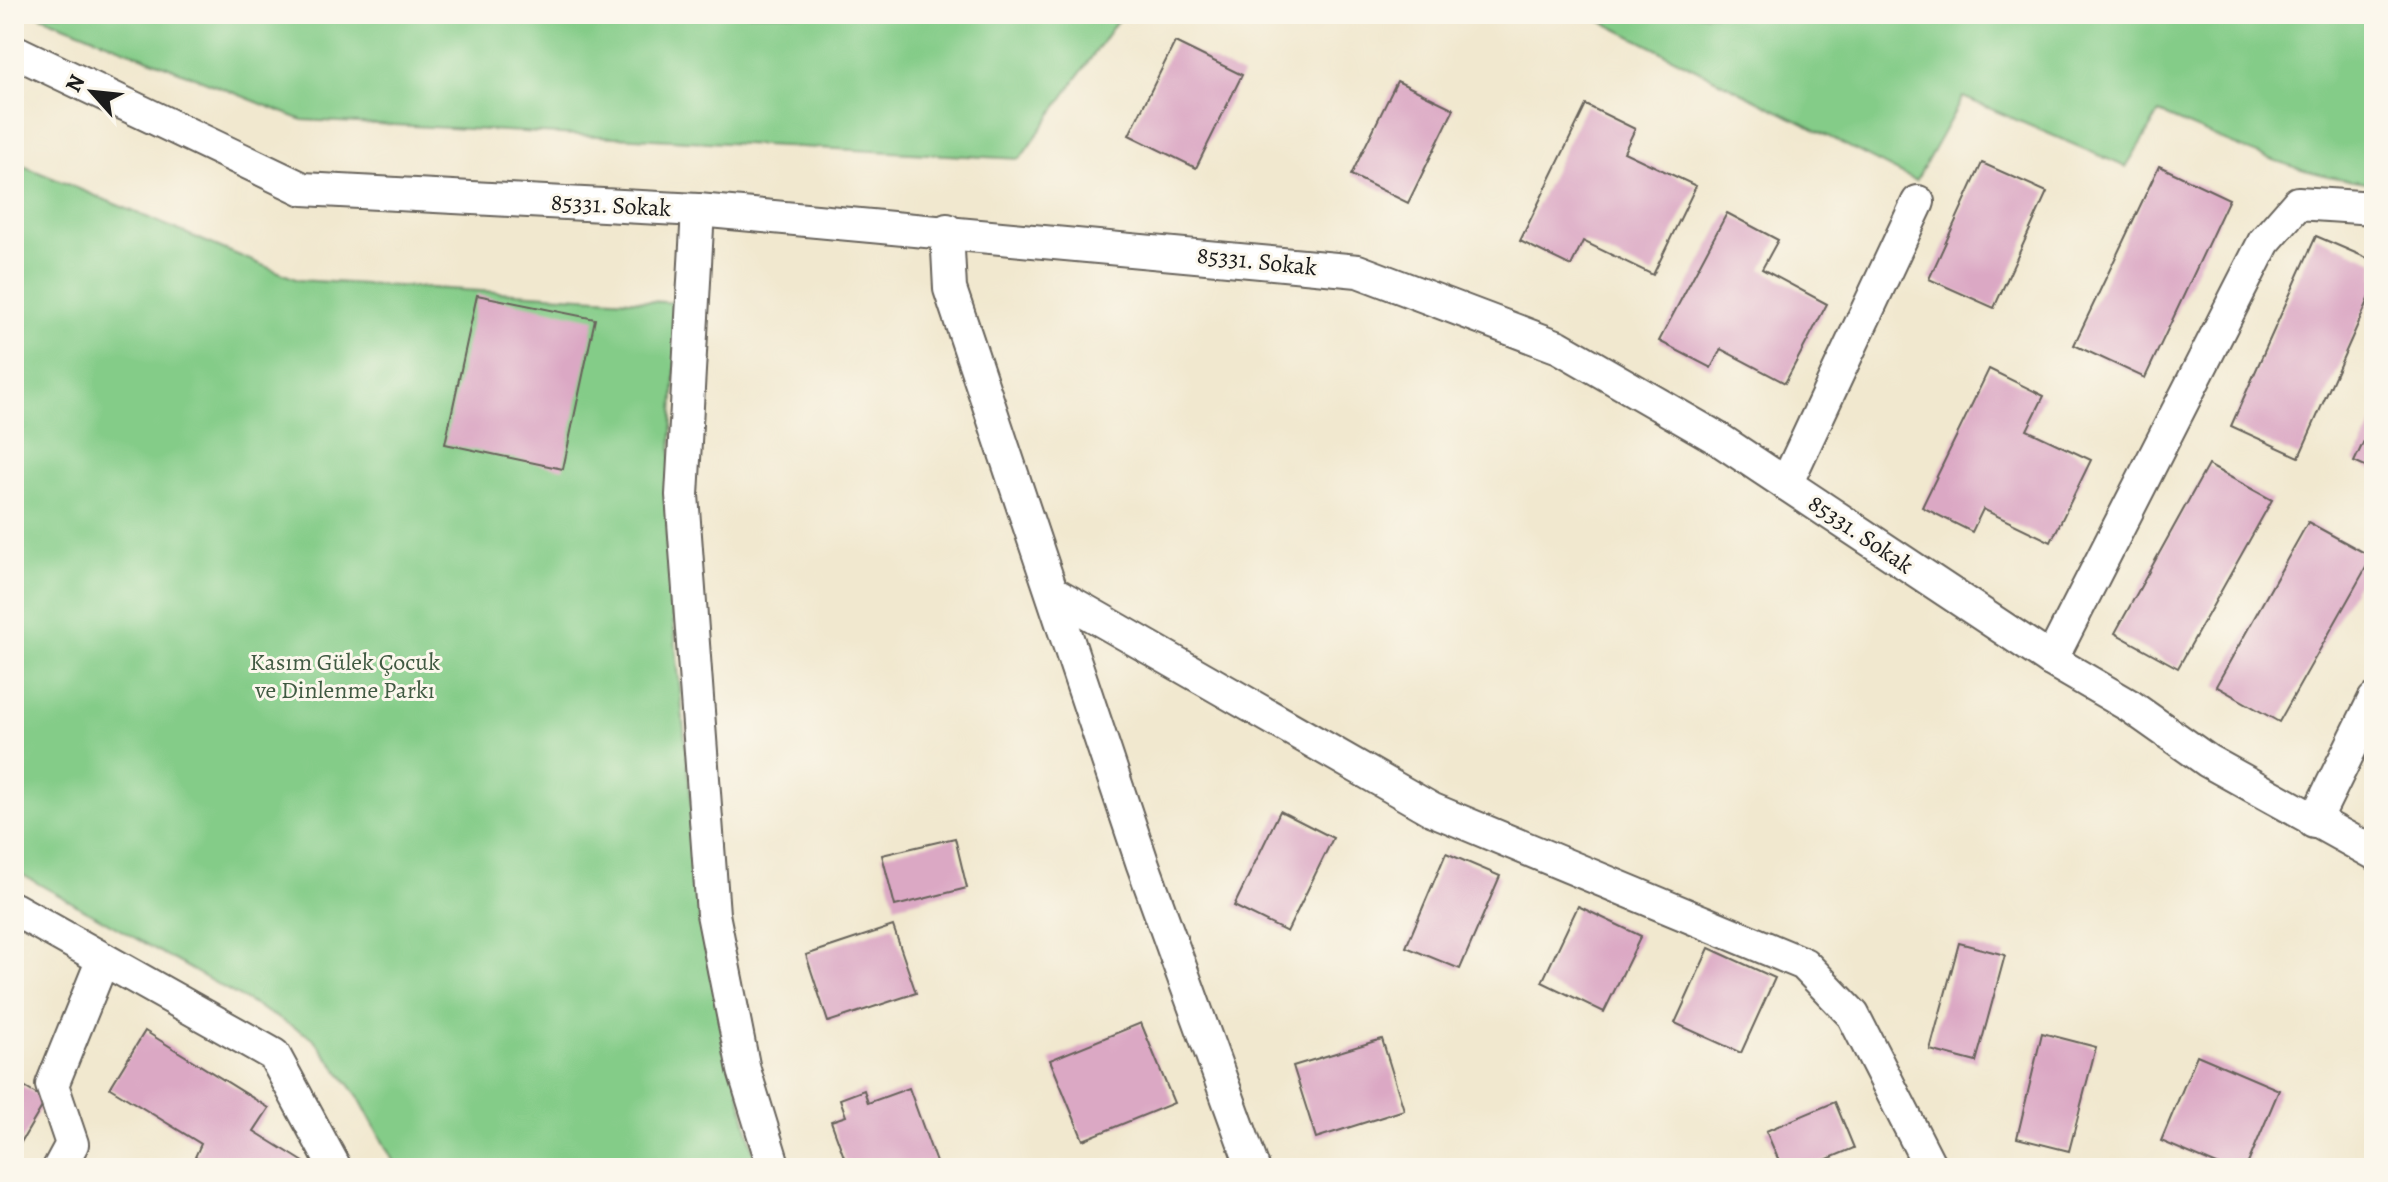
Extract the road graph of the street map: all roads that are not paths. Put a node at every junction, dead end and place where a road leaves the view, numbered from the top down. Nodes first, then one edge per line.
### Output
1 (14, 51) edge
2 (1918, 202) dead end
3 (2374, 208) edge
4 (698, 210) junction
5 (947, 230) junction
6 (1786, 484) junction
7 (1054, 593) junction
8 (2051, 660) junction
9 (2374, 700) edge
10 (2314, 822) junction
11 (2374, 853) edge
12 (14, 909) edge
13 (103, 959) junction
14 (59, 1168) edge
15 (335, 1168) edge
16 (774, 1168) edge
17 (1253, 1168) edge
18 (1931, 1168) edge

1 - 4 street, 85331. Sokak
2 - 6 street
3 - 8 street
4 - 5 street, 85331. Sokak
4 - 16 street
5 - 6 street, 85331. Sokak
5 - 7 street
6 - 8 street, 85331. Sokak
7 - 17 street
7 - 18 street
8 - 10 street, 85331. Sokak
9 - 10 street
10 - 11 street, 85331. Sokak
12 - 13 street
13 - 14 street
13 - 15 street

